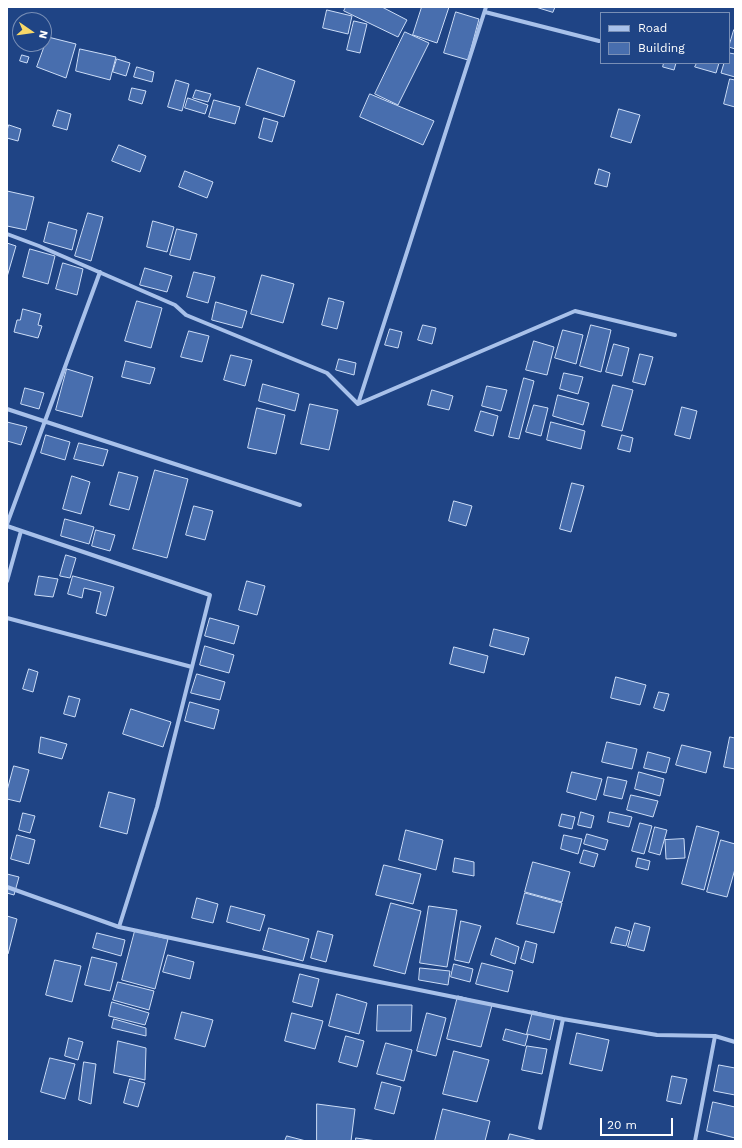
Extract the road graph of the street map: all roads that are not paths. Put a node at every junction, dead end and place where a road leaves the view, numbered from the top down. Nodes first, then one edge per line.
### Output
1 (486, 7) edge
2 (485, 12) junction
3 (599, 41) dead end
4 (7, 234) edge
5 (100, 272) junction
6 (675, 335) dead end
7 (358, 404) junction
8 (7, 409) edge
9 (45, 422) junction
10 (300, 505) dead end
11 (7, 525) edge
12 (21, 530) junction
13 (7, 581) edge
14 (7, 618) edge
15 (192, 668) junction
16 (7, 887) edge
17 (119, 927) junction
18 (563, 1020) junction
19 (715, 1036) junction
20 (735, 1042) edge
21 (540, 1128) dead end
22 (695, 1141) edge

1 - 2 street
2 - 3 street
2 - 7 street
4 - 5 street
5 - 7 street
5 - 9 street
6 - 7 street
8 - 9 street
9 - 10 street
9 - 11 street
11 - 12 street
12 - 13 street
12 - 15 street
14 - 15 street
15 - 17 street
16 - 17 street
17 - 18 street
18 - 19 street
18 - 21 street
19 - 20 street
19 - 22 street

